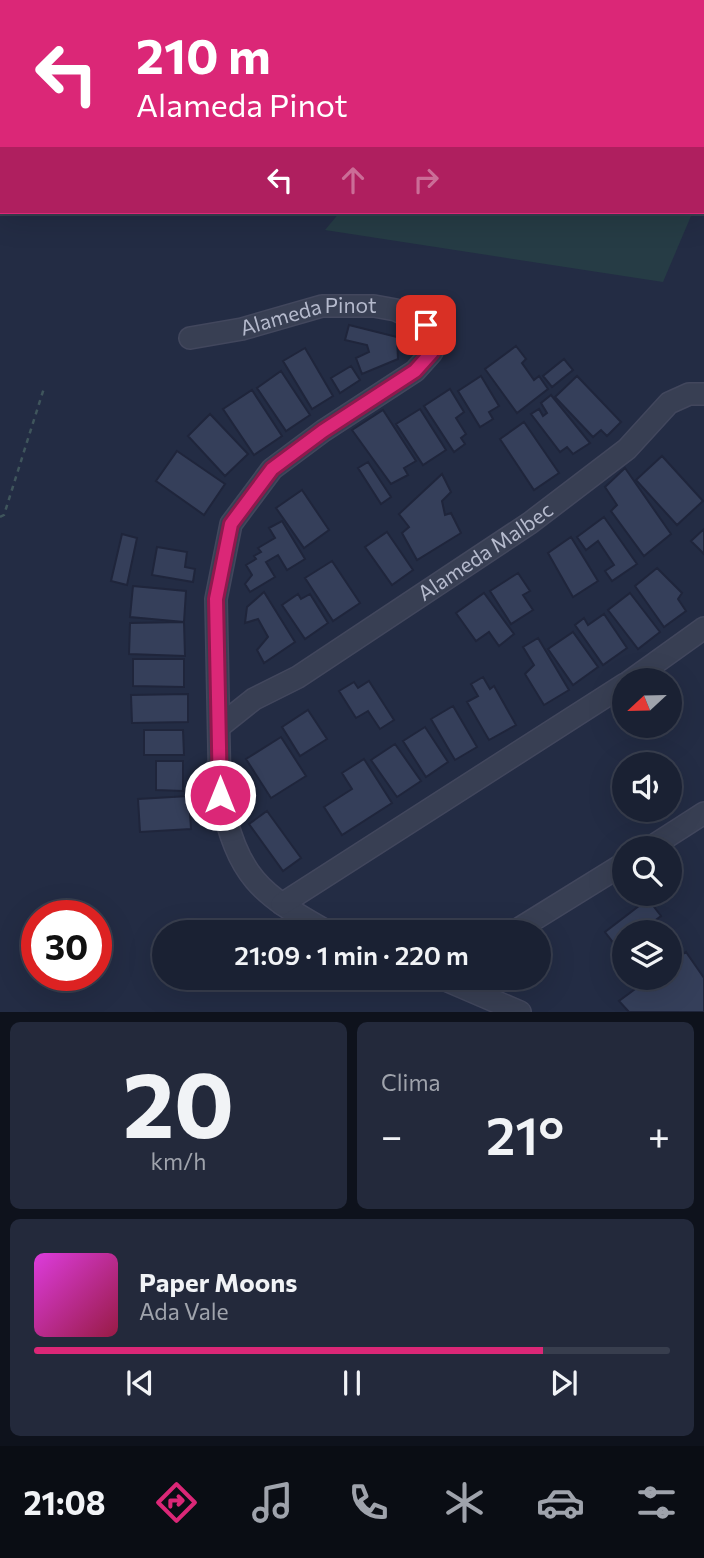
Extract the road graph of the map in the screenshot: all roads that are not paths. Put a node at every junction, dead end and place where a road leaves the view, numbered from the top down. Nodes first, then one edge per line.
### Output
1 (190, 338) dead end
2 (704, 394) edge
3 (704, 628) edge
4 (218, 643) junction
5 (648, 668) edge
6 (612, 692) edge
7 (254, 699) junction
8 (220, 726) junction
9 (704, 813) edge
10 (668, 836) edge
11 (612, 871) edge
12 (282, 904) junction
13 (308, 920) edge
14 (533, 920) edge
15 (469, 990) edge
16 (520, 1012) edge

1 - 4 street, Alameda Pinot
2 - 7 street, Alameda Malbec
3 - 5 street
4 - 7 street
4 - 8 street, Alameda Pinot
6 - 12 street
7 - 8 street, Alameda Malbec
8 - 12 street, Alameda Pinot
9 - 10 street
11 - 14 street
12 - 13 street, Alameda Pinot
15 - 16 street

